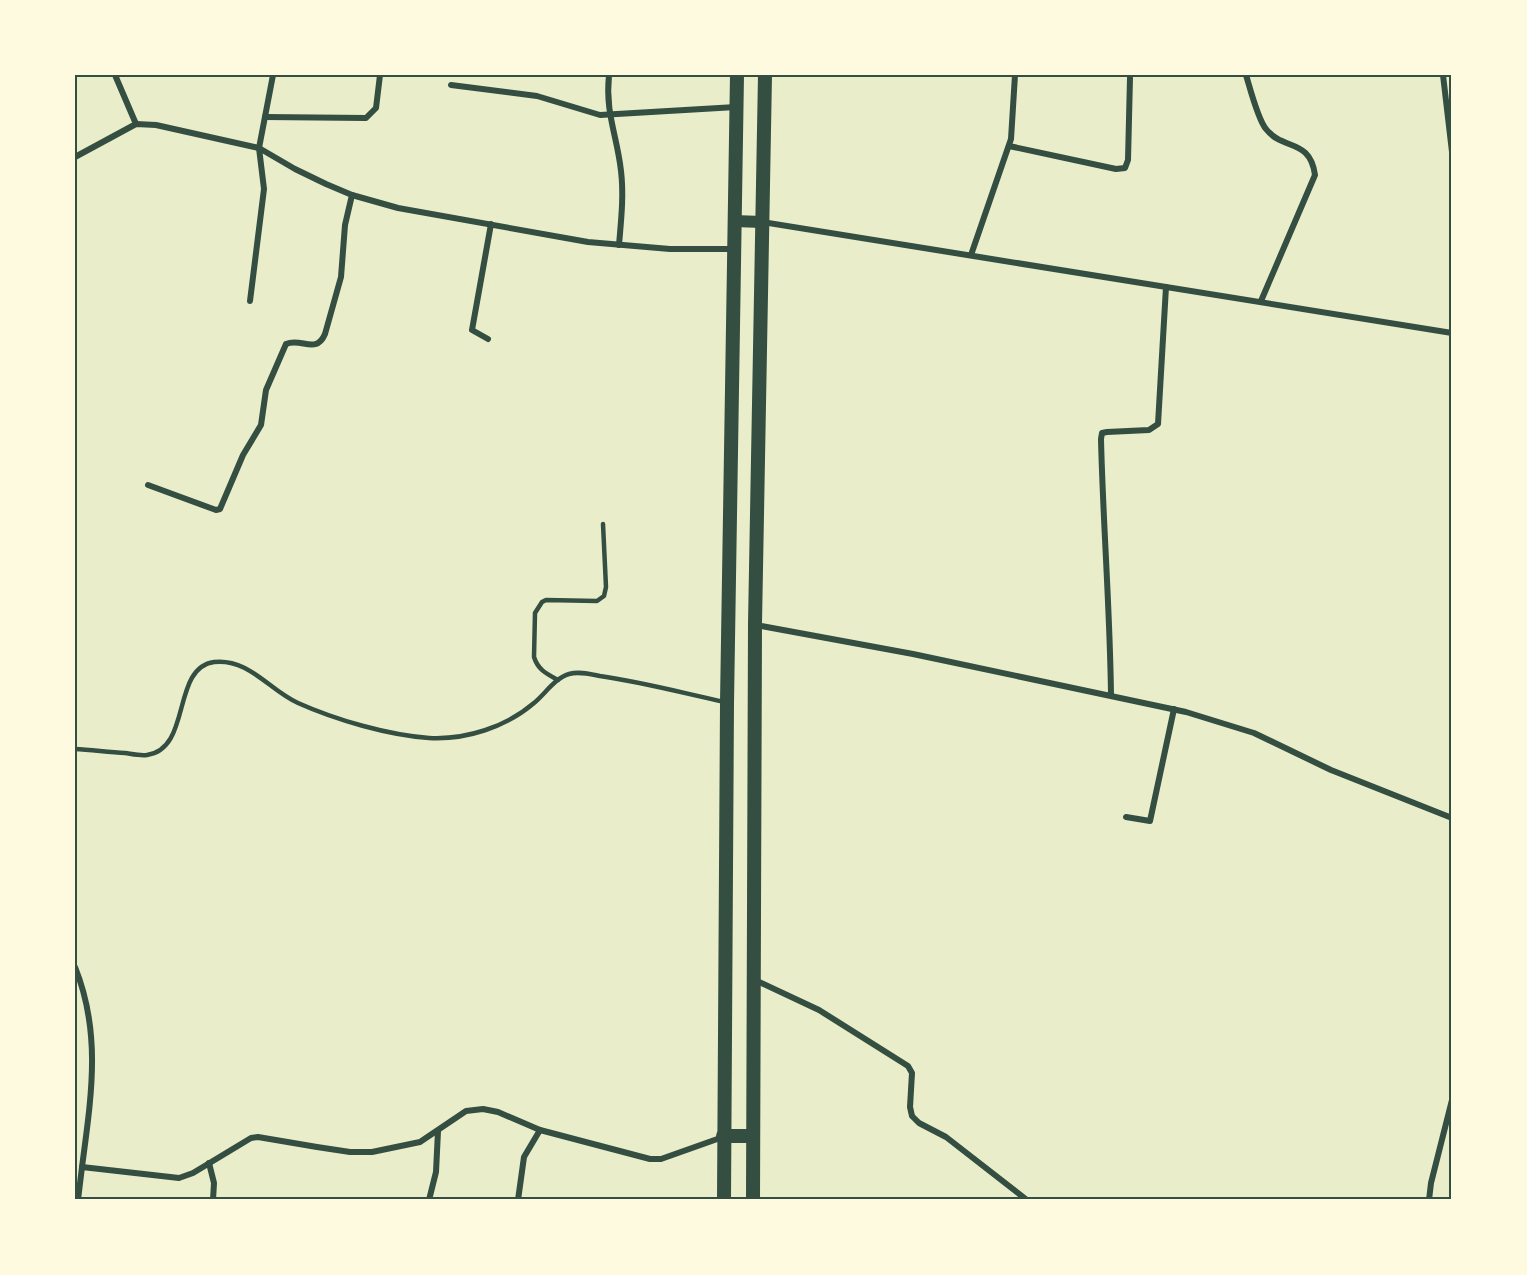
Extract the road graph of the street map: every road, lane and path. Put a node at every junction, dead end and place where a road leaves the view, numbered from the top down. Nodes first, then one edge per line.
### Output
1 (114, 75) edge
2 (273, 75) edge
3 (380, 75) edge
4 (609, 75) edge
5 (737, 75) edge
6 (765, 75) edge
7 (1015, 75) edge
8 (1246, 75) edge
9 (1443, 75) edge
10 (1130, 78) dead end
11 (451, 84) dead end
12 (736, 107) junction
13 (609, 114) junction
14 (265, 117) junction
15 (136, 124) junction
16 (1009, 146) junction
17 (1452, 147) edge
18 (259, 148) junction
19 (75, 157) edge
20 (352, 195) junction
21 (734, 220) junction
22 (762, 222) junction
23 (491, 224) junction
24 (619, 246) junction
25 (733, 249) junction
26 (971, 255) junction
27 (1166, 287) junction
28 (1261, 301) junction
29 (249, 302) dead end
30 (1452, 333) edge
31 (488, 339) dead end
32 (148, 485) dead end
33 (603, 524) dead end
34 (755, 624) junction
35 (558, 680) junction
36 (1111, 695) junction
37 (727, 703) junction
38 (1174, 709) junction
39 (75, 749) edge
40 (1126, 817) dead end
41 (1452, 818) edge
42 (75, 967) edge
43 (753, 979) junction
44 (1452, 1100) edge
45 (540, 1130) junction
46 (438, 1131) junction
47 (723, 1136) junction
48 (752, 1136) junction
49 (210, 1163) junction
50 (82, 1167) junction
51 (78, 1200) edge
52 (213, 1200) edge
53 (429, 1200) edge
54 (518, 1200) edge
55 (724, 1200) edge
56 (753, 1200) edge
57 (1027, 1200) edge
58 (1429, 1200) edge

1 - 15 street
2 - 14 street
3 - 14 street
4 - 13 street
5 - 12 main road
6 - 22 main road
7 - 16 street
8 - 28 street
9 - 17 street
10 - 16 street
11 - 13 street
12 - 13 street
12 - 21 main road
13 - 24 street
14 - 18 street
15 - 18 street
15 - 19 street
16 - 26 street
18 - 20 street
18 - 29 street
20 - 23 street
20 - 32 street
21 - 22 main road
21 - 25 main road
22 - 26 street
22 - 34 main road
23 - 24 street
23 - 31 street
24 - 25 street
25 - 37 main road
26 - 27 street
27 - 28 street
27 - 36 street
28 - 30 street
33 - 35 lane
34 - 36 street
34 - 43 main road
35 - 37 lane
35 - 39 lane
36 - 38 street
37 - 47 main road
38 - 40 street
38 - 41 street
42 - 50 street
43 - 48 main road
43 - 57 street
44 - 58 street
45 - 46 street
45 - 47 street
45 - 54 street
46 - 49 street
46 - 53 street
47 - 48 main road
47 - 55 main road
48 - 56 main road
49 - 50 street
49 - 52 street
50 - 51 street

